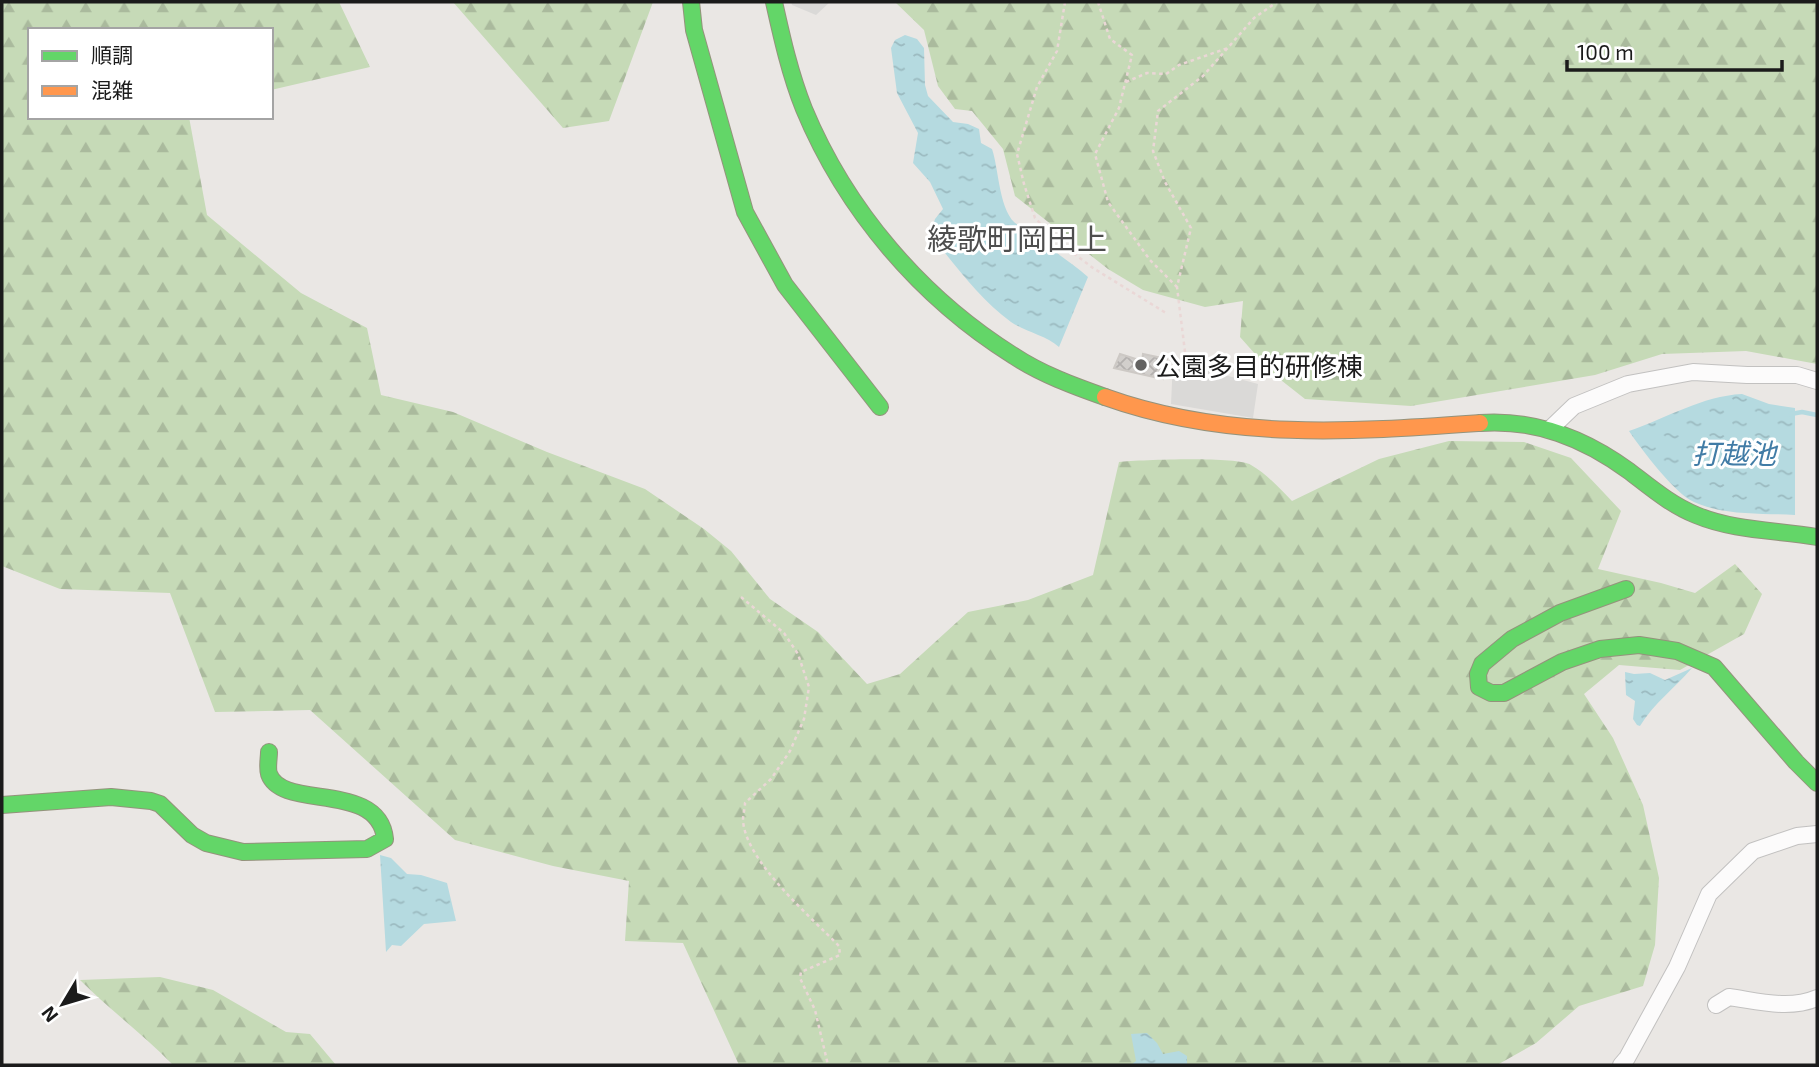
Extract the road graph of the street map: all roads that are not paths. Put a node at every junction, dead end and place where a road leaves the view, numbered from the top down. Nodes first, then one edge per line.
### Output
1 (691, 2) edge
2 (774, 2) edge
3 (1817, 381) edge
4 (880, 407) dead end
5 (1549, 430) junction
6 (1817, 537) edge
7 (1626, 589) dead end
8 (269, 752) dead end
9 (1817, 783) edge
10 (2, 805) edge
11 (1817, 834) edge
12 (1817, 998) edge
13 (1716, 1005) dead end
14 (1621, 1065) edge

1 - 4 street
2 - 5 street
3 - 5 street
5 - 6 street
7 - 9 street
8 - 10 street
11 - 14 street
12 - 13 street

